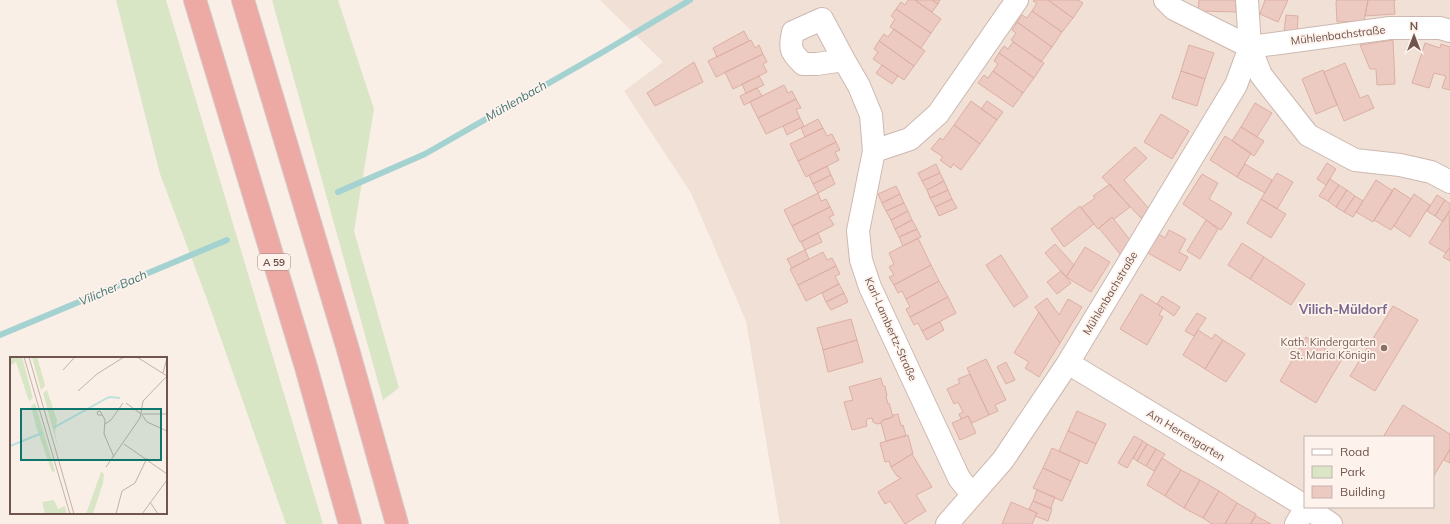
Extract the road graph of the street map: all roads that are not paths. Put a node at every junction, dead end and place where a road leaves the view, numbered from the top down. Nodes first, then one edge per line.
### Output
1 (195, 0) edge
2 (243, 0) edge
3 (1017, 0) edge
4 (1165, 0) edge
5 (1247, 0) edge
6 (1450, 31) edge
7 (1250, 47) junction
8 (844, 60) dead end
9 (874, 150) junction
10 (1450, 182) edge
11 (1068, 363) junction
12 (972, 495) junction
13 (1304, 506) edge
14 (1305, 508) edge
15 (1307, 508) edge
16 (350, 524) edge
17 (397, 524) edge
18 (947, 524) edge
19 (1296, 524) edge
20 (1331, 524) edge

1 - 16 highway, A 59
2 - 17 highway
3 - 9 street
4 - 7 street
5 - 7 street
6 - 7 street, Mühlenbachstraße
7 - 10 street
7 - 11 street, Mühlenbachstraße
8 - 9 street, Karl-Lambertz-Straße
9 - 12 street, Karl-Lambertz-Straße
11 - 12 street, Mühlenbachstraße
11 - 13 street, Am Herrengarten
12 - 18 street, Mühlenbachstraße
14 - 19 street
15 - 20 street, Am Herrengarten

